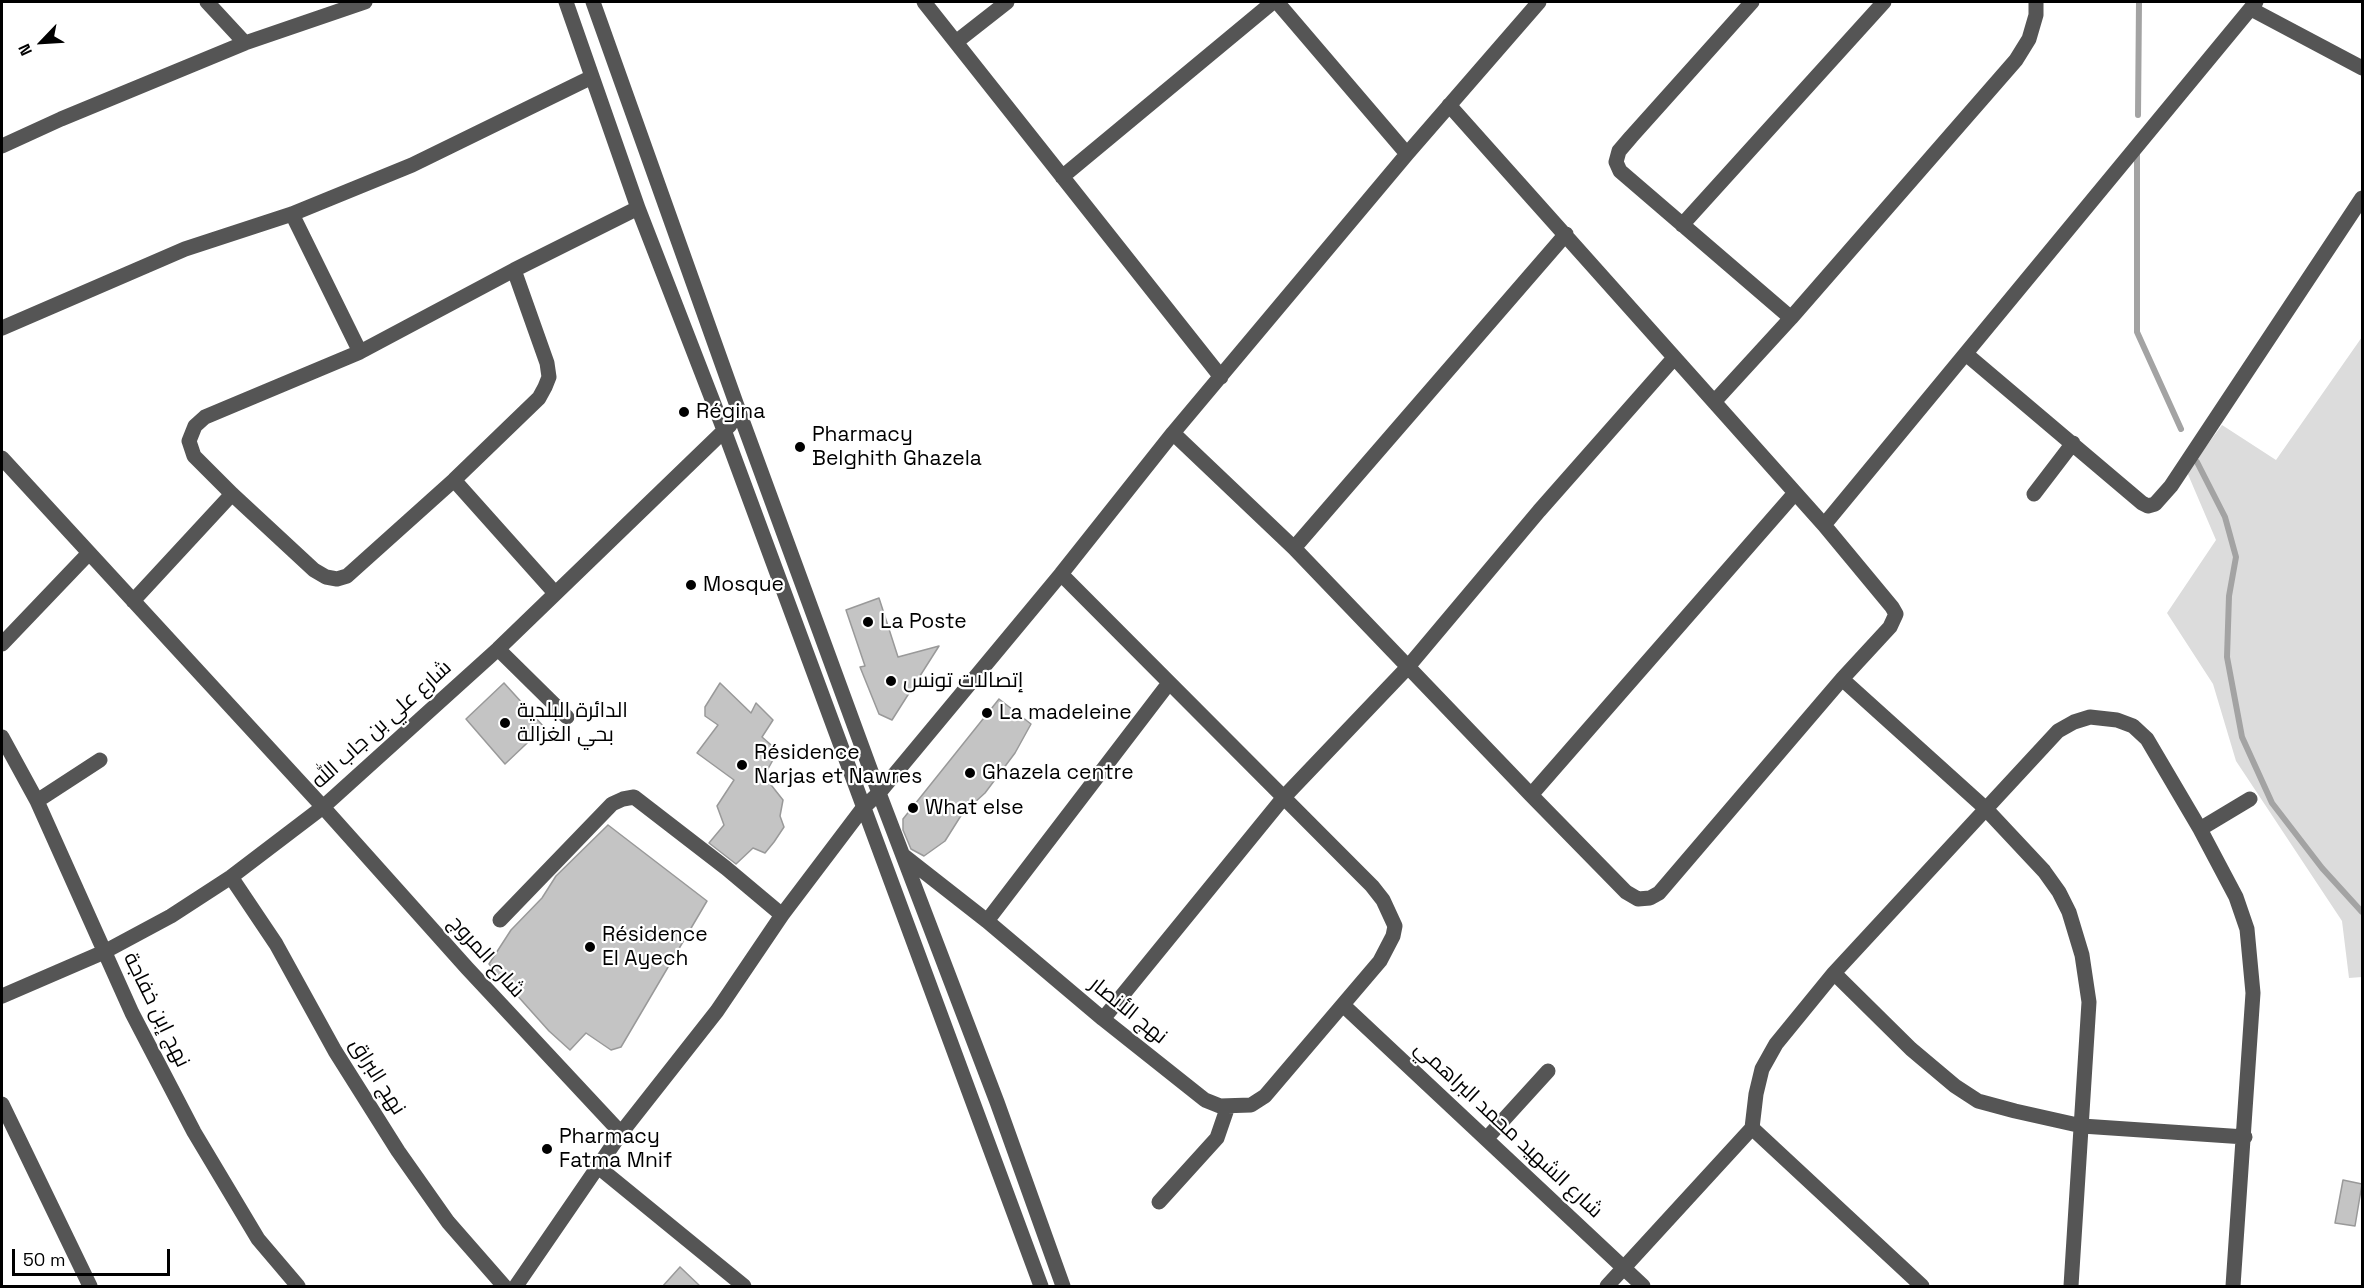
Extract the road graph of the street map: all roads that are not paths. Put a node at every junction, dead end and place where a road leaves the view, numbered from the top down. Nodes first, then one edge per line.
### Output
1 (207, 2) edge
2 (365, 2) edge
3 (566, 2) edge
4 (593, 2) edge
5 (924, 2) edge
6 (1007, 2) edge
7 (1275, 2) edge
8 (1539, 2) edge
9 (1752, 2) edge
10 (1884, 2) edge
11 (2036, 2) edge
12 (2253, 5) edge
13 (956, 42) junction
14 (245, 43) junction
15 (2362, 68) edge
16 (592, 77) junction
17 (1449, 105) junction
18 (2, 146) edge
19 (1407, 154) junction
20 (1062, 177) junction
21 (2362, 198) edge
22 (638, 208) junction
23 (292, 214) junction
24 (1683, 225) junction
25 (1566, 234) junction
26 (514, 270) junction
27 (1791, 318) junction
28 (2, 328) edge
29 (360, 352) junction
30 (1966, 354) junction
31 (1674, 358) junction
32 (1221, 377) junction
33 (1714, 402) junction
34 (741, 417) junction
35 (724, 430) junction
36 (1173, 433) junction
37 (2073, 443) junction
38 (2, 458) edge
39 (454, 480) junction
40 (1795, 493) junction
41 (232, 494) junction
42 (2034, 494) dead end
43 (1824, 525) junction
44 (1294, 548) junction
45 (89, 553) junction
46 (1061, 573) junction
47 (555, 593) junction
48 (133, 602) junction
49 (2, 644) edge
50 (498, 648) junction
51 (1407, 668) junction
52 (1842, 679) junction
53 (1169, 683) junction
54 (567, 717) dead end
55 (2, 737) edge
56 (100, 760) dead end
57 (879, 793) junction
58 (1531, 795) junction
59 (1284, 798) junction
60 (2250, 799) dead end
61 (37, 801) junction
62 (323, 807) junction
63 (863, 808) junction
64 (1985, 808) junction
65 (2200, 829) junction
66 (879, 847) junction
67 (902, 855) junction
68 (231, 877) junction
69 (782, 915) junction
70 (500, 920) dead end
71 (987, 921) junction
72 (104, 952) junction
73 (1834, 973) junction
74 (2, 996) edge
75 (1343, 1005) junction
76 (1103, 1018) junction
77 (1548, 1071) dead end
78 (2, 1104) edge
79 (1228, 1106) junction
80 (2082, 1126) junction
81 (1752, 1128) junction
82 (621, 1133) junction
83 (2245, 1137) junction
84 (1487, 1138) junction
85 (597, 1166) junction
86 (1159, 1202) dead end
87 (1624, 1269) junction
88 (90, 1287) edge
89 (298, 1287) edge
90 (504, 1287) edge
91 (516, 1287) edge
92 (744, 1287) edge
93 (1041, 1287) edge
94 (1063, 1287) edge
95 (1607, 1287) edge
96 (1643, 1287) edge
97 (1922, 1287) edge
98 (2071, 1287) edge
99 (2233, 1287) edge

1 - 14 street
2 - 14 street
3 - 16 street
4 - 34 street
5 - 13 street
6 - 13 street
7 - 19 street
7 - 20 street
8 - 17 street
9 - 24 street
10 - 24 street
11 - 27 street
12 - 15 street
12 - 30 street
13 - 20 street
14 - 18 street
16 - 22 street
16 - 23 street
17 - 19 street
17 - 25 street
19 - 32 street
20 - 32 street
21 - 37 street
22 - 26 street
22 - 35 street
23 - 28 street
23 - 29 street
24 - 27 street
25 - 31 street
25 - 44 street
26 - 29 street
26 - 39 street
27 - 33 street
29 - 41 street
30 - 37 street
30 - 43 street
31 - 33 street
31 - 51 street
32 - 36 street
33 - 40 street
34 - 35 street, شارع علي بن جاب الله
34 - 57 street
35 - 47 street, شارع علي بن جاب الله
35 - 63 street
36 - 44 street
36 - 46 street
37 - 42 street
38 - 45 street, شارع المروج
39 - 41 street
39 - 47 street
40 - 43 street
40 - 58 street
41 - 48 street
43 - 52 street
44 - 51 street
45 - 48 street, شارع المروج
45 - 49 street
46 - 53 street
46 - 57 street
47 - 50 street, شارع علي بن جاب الله
48 - 62 street, شارع المروج
50 - 54 street
50 - 62 street, شارع علي بن جاب الله
51 - 58 street
51 - 59 street
52 - 58 street
52 - 64 street
53 - 59 street
53 - 71 street
55 - 61 street, نهج إبن خفاجة
56 - 61 street
57 - 63 street
57 - 67 street
59 - 75 street, نهج الأنصار
59 - 76 street
60 - 65 street
61 - 72 street, نهج إبن خفاجة
62 - 68 street, شارع علي بن جاب الله
62 - 82 street, شارع المروج
63 - 66 street
63 - 69 street
64 - 65 street
64 - 73 street
64 - 80 street
65 - 83 street
66 - 67 street, نهج الأنصار
66 - 93 street
67 - 71 street, نهج الأنصار
67 - 94 street
68 - 72 street, شارع علي بن جاب الله
68 - 90 street, نهج البراق
69 - 70 street
69 - 82 street
71 - 76 street, نهج الأنصار
72 - 74 street, شارع علي بن جاب الله
72 - 89 street, نهج إبن خفاجة
73 - 80 street
73 - 81 street
75 - 79 street, نهج الأنصار
75 - 84 street, شارع الشهيد محمد البراهمي
76 - 79 street, نهج الأنصار
77 - 84 street
78 - 88 street
79 - 86 street
80 - 83 street
80 - 98 street
81 - 87 street
81 - 97 street
82 - 85 street
83 - 99 street
84 - 87 street, شارع الشهيد محمد البراهمي
85 - 91 street
85 - 92 street
87 - 95 street
87 - 96 street, شارع الشهيد محمد البراهمي

